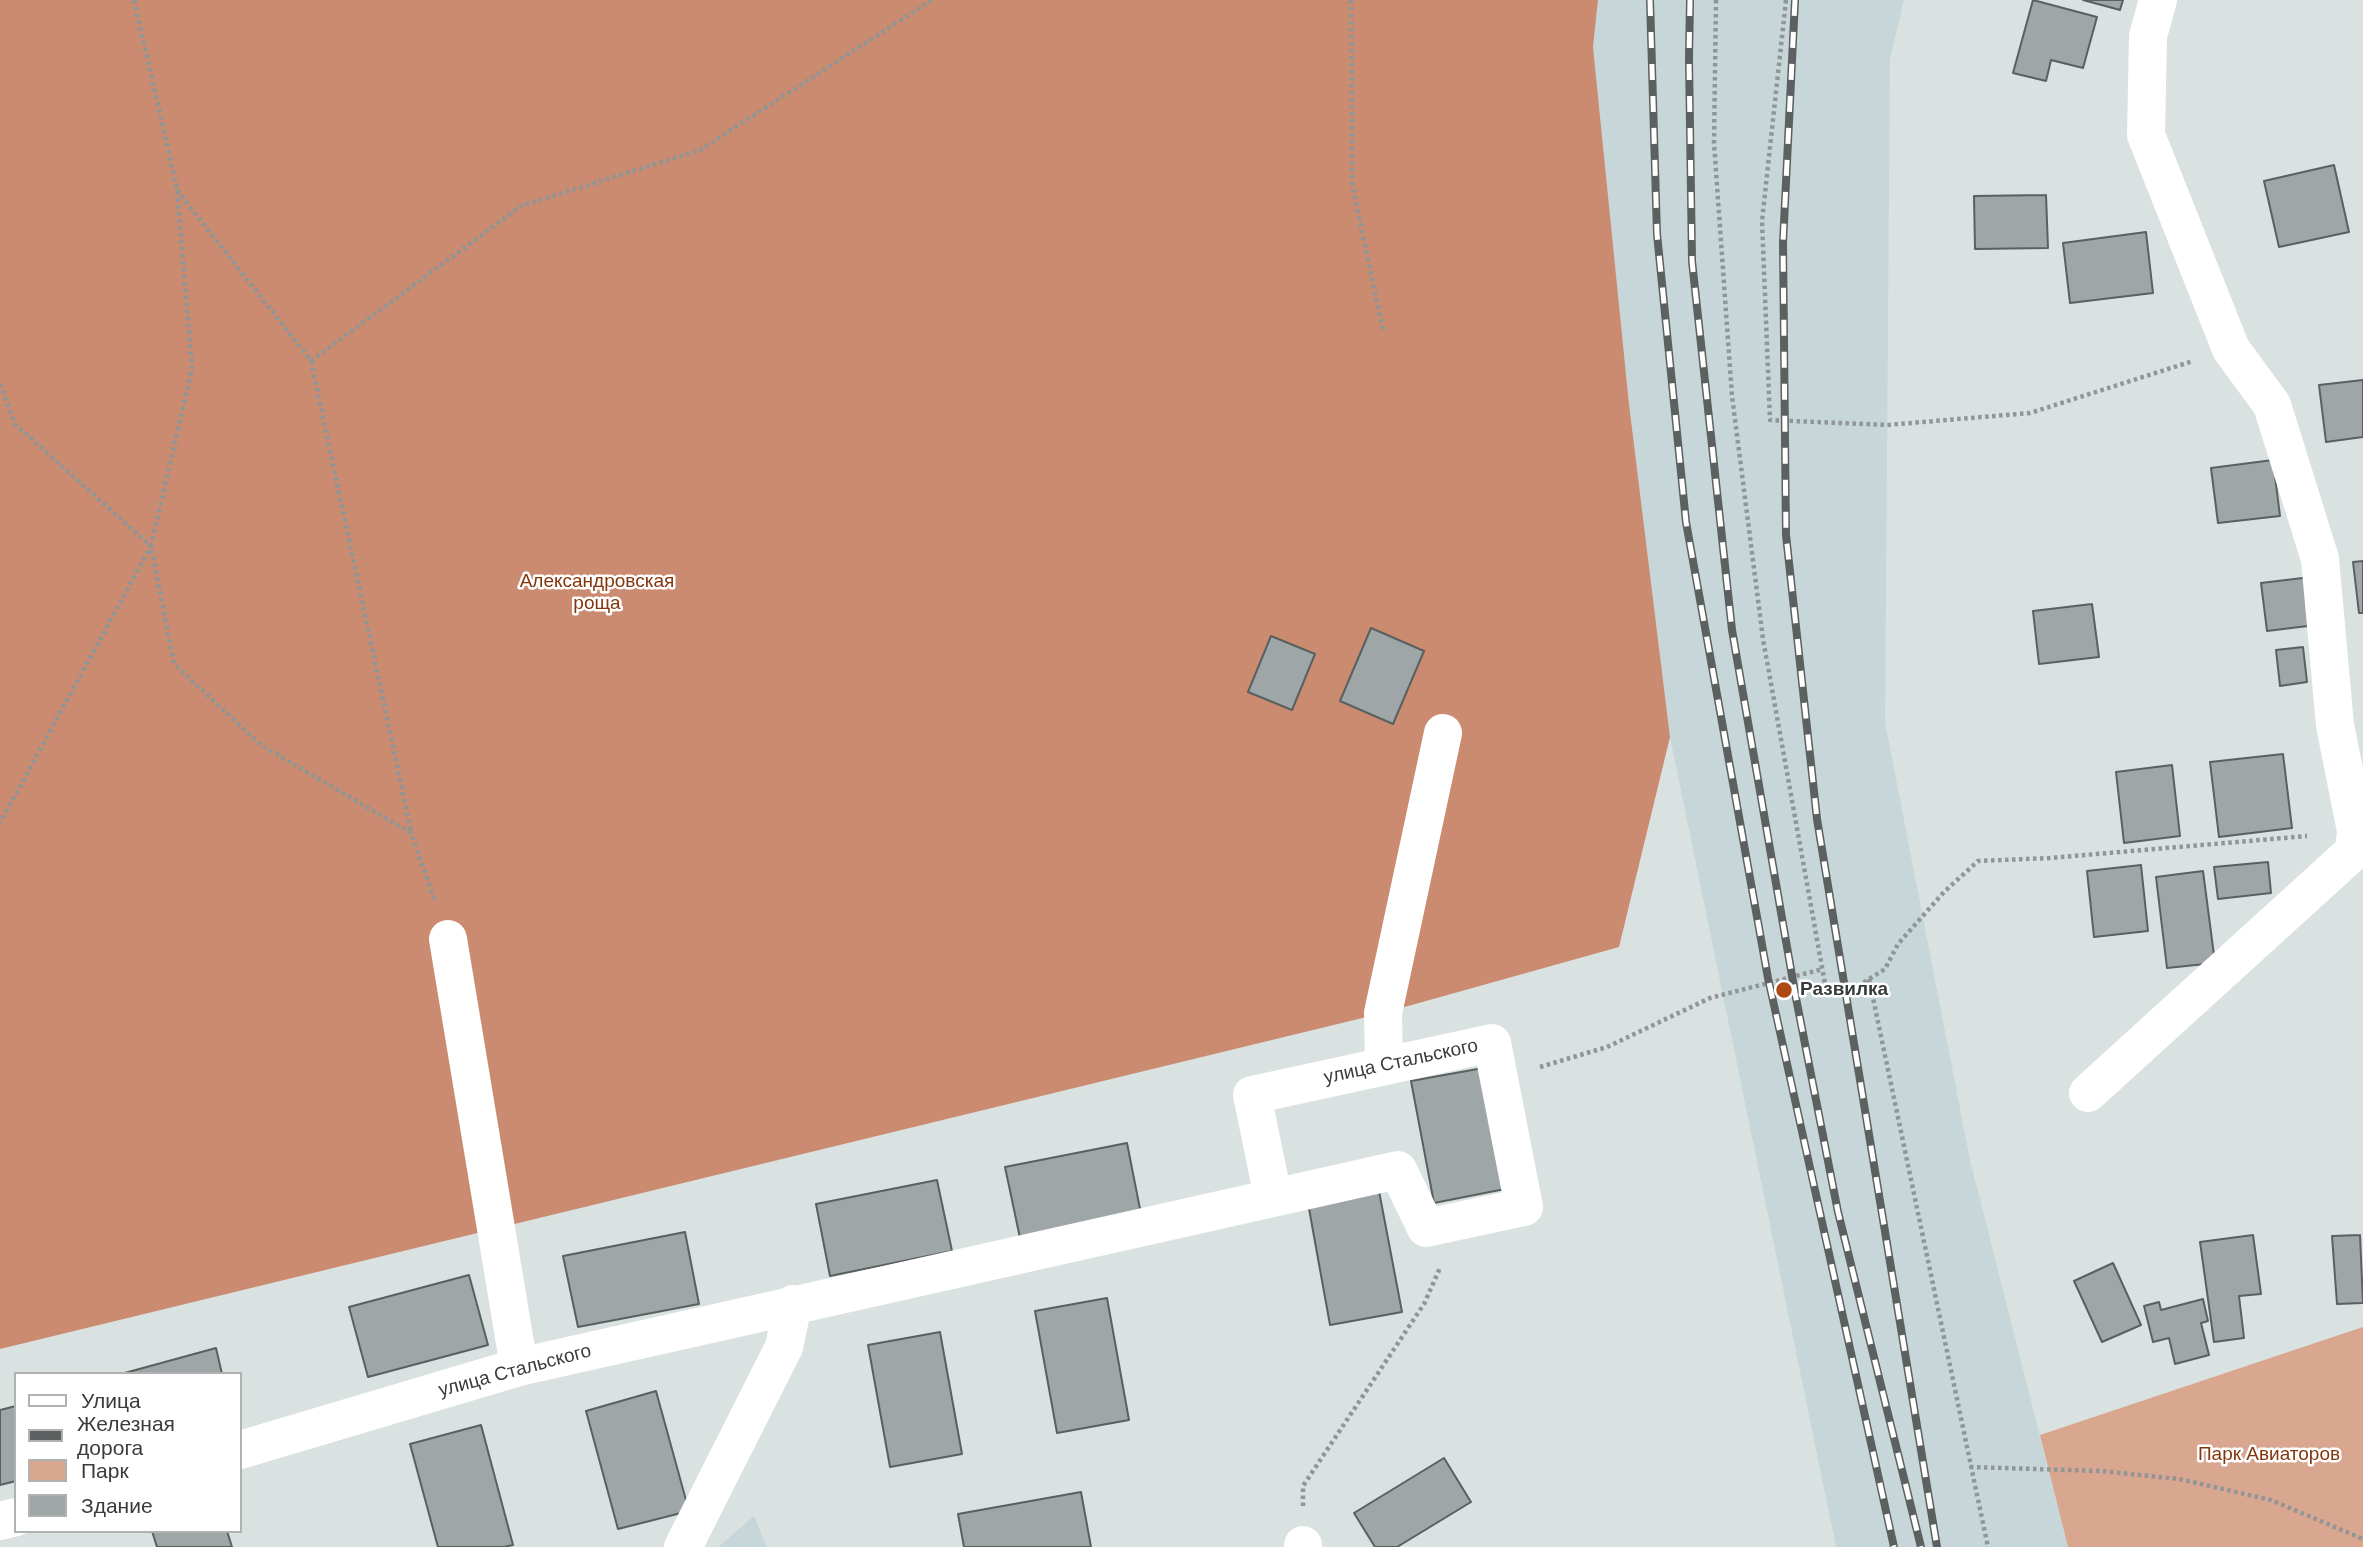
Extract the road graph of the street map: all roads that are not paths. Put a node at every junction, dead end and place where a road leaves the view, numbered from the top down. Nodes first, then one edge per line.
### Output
1 (2158, 0) edge
2 (1443, 733) dead end
3 (447, 939) road end
4 (1384, 1066) junction
5 (2088, 1093) dead end
6 (1273, 1197) junction
7 (793, 1304) junction
8 (519, 1367) junction
9 (242, 1449) edge
10 (683, 1547) edge

1 - 5 street
2 - 4 street
3 - 8 street
4 - 6 street, улица Стальского
4 - 6 street, улица Стальского
6 - 7 street, улица Стальского
7 - 8 street, улица Стальского
7 - 10 street
8 - 9 street, улица Стальского

